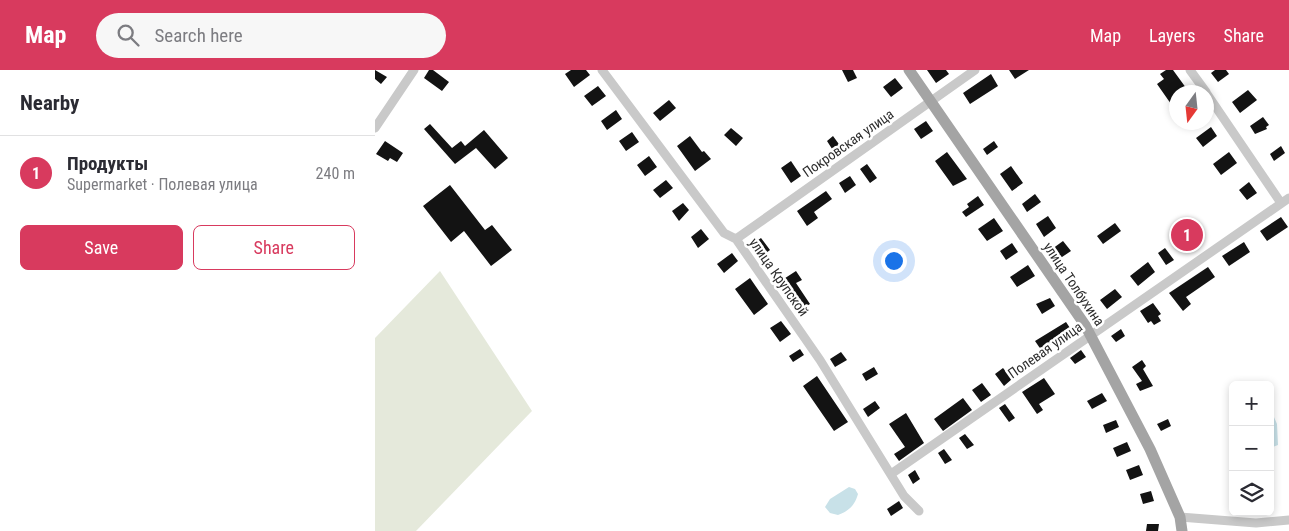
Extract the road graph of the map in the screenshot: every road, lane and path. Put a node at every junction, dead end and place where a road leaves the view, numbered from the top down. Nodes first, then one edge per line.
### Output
1 (414, 70) edge
2 (602, 70) edge
3 (909, 70) edge
4 (975, 70) edge
5 (1190, 70) edge
6 (1200, 85) edge
7 (931, 101) junction
8 (1214, 104) edge
9 (375, 128) edge
10 (1286, 201) edge
11 (736, 239) junction
12 (1091, 335) junction
13 (891, 474) junction
14 (919, 511) dead end
15 (1181, 517) junction
16 (1289, 520) edge
17 (1182, 531) edge

1 - 9 street
2 - 11 street, улица Крупской
3 - 7 main road, улица Толбухина
4 - 7 street, Покровская улица
5 - 6 street
7 - 11 street, Покровская улица
7 - 12 main road, улица Толбухина
8 - 10 street
10 - 12 street, Полевая улица
11 - 13 street, улица Крупской
12 - 13 street, Полевая улица
12 - 15 main road, улица Толбухина
13 - 14 street, улица Крупской
15 - 16 street
15 - 17 main road, улица Толбухина

